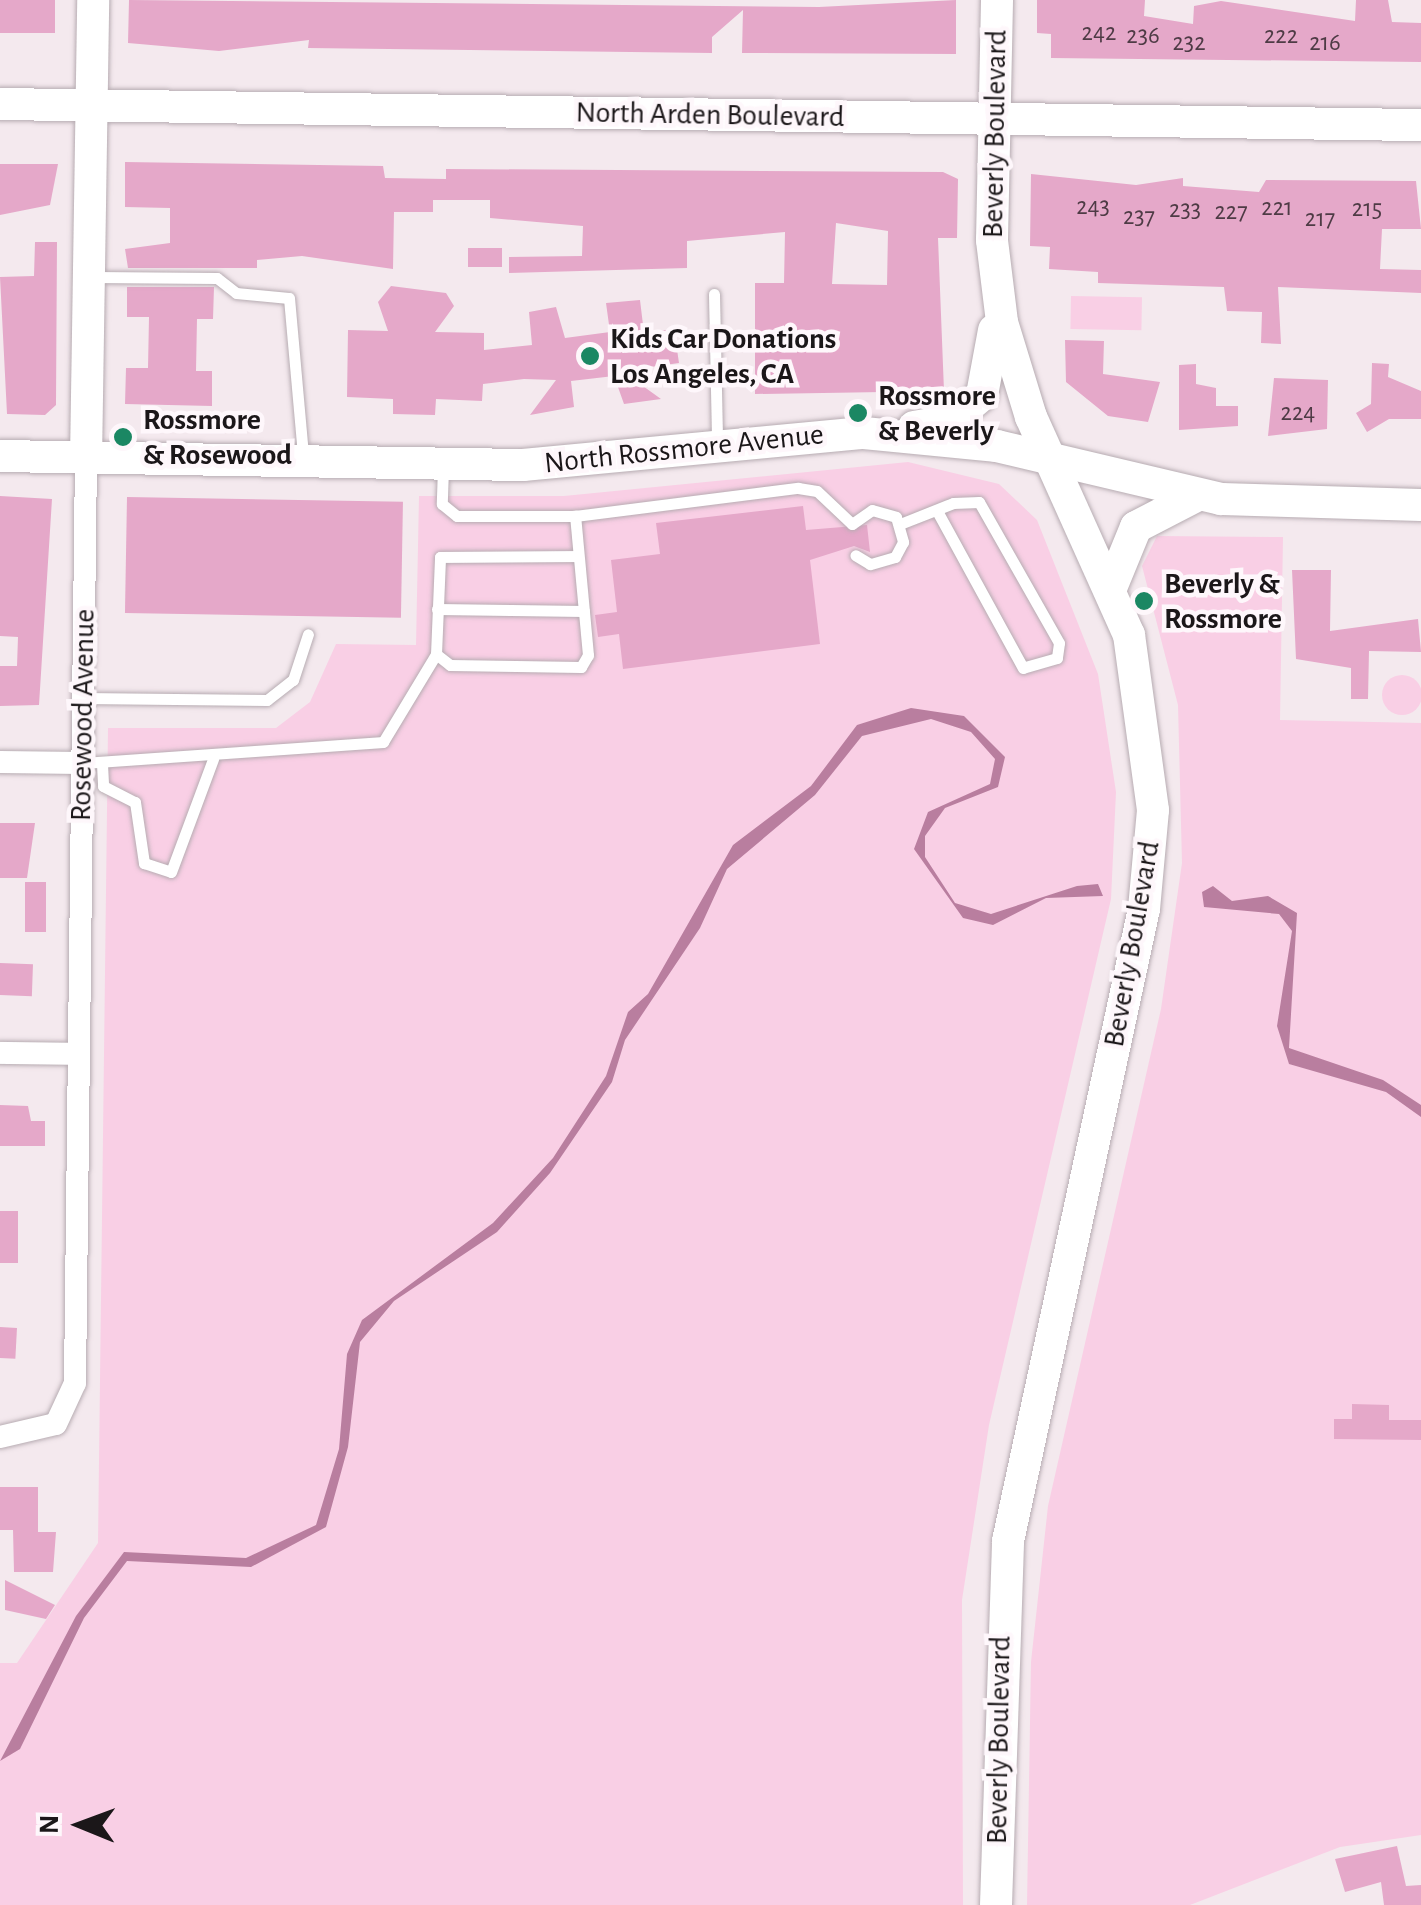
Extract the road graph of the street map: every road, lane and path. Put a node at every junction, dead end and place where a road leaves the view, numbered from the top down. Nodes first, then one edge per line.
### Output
1 (93, 0) edge
2 (997, 0) edge
3 (0, 104) edge
4 (92, 105) junction
5 (995, 119) junction
6 (1421, 125) edge
7 (992, 240) junction
8 (89, 277) junction
9 (714, 294) dead end
10 (864, 433) junction
11 (717, 442) junction
12 (0, 456) edge
13 (86, 460) junction
14 (303, 460) junction
15 (1053, 462) junction
16 (443, 464) junction
17 (1196, 496) junction
18 (1421, 504) edge
19 (938, 513) junction
20 (575, 516) junction
21 (900, 524) junction
22 (855, 555) dead end
23 (578, 556) junction
24 (1111, 588) junction
25 (437, 609) junction
26 (584, 611) junction
27 (308, 634) dead end
28 (436, 654) junction
29 (83, 698) junction
30 (213, 759) junction
31 (0, 762) edge
32 (92, 764) junction
33 (0, 1053) edge
34 (78, 1054) junction
35 (0, 1437) edge
36 (996, 1905) edge

1 - 4 main road, Rosewood Avenue
2 - 5 main road, Beverly Boulevard
3 - 4 main road, North Arden Boulevard
4 - 5 main road, North Arden Boulevard
4 - 8 main road, Rosewood Avenue
5 - 6 main road, North Arden Boulevard
5 - 7 main road, Beverly Boulevard
7 - 10 main road
7 - 15 main road, Beverly Boulevard
8 - 13 main road, Rosewood Avenue
8 - 14 lane
9 - 11 lane
10 - 11 main road, North Rossmore Avenue
10 - 15 main road, North Rossmore Avenue
11 - 16 main road, North Rossmore Avenue
12 - 13 main road, North Rossmore Avenue
13 - 14 main road, North Rossmore Avenue
13 - 29 street, Rosewood Avenue
14 - 16 main road, North Rossmore Avenue
15 - 17 main road, North Rossmore Avenue
15 - 24 main road, Beverly Boulevard
16 - 20 lane
17 - 18 main road, North Rossmore Avenue
17 - 24 main road
19 - 19 lane
19 - 21 lane
20 - 21 lane
20 - 23 lane
21 - 22 lane
23 - 25 lane
23 - 26 lane
24 - 36 main road, Beverly Boulevard
25 - 26 lane
25 - 28 lane
26 - 28 lane
27 - 29 lane
28 - 30 lane
29 - 32 street, Rosewood Avenue
30 - 32 lane
30 - 32 lane
31 - 32 street
32 - 34 street, Rosewood Avenue
33 - 34 street
34 - 35 street, Rosewood Avenue

